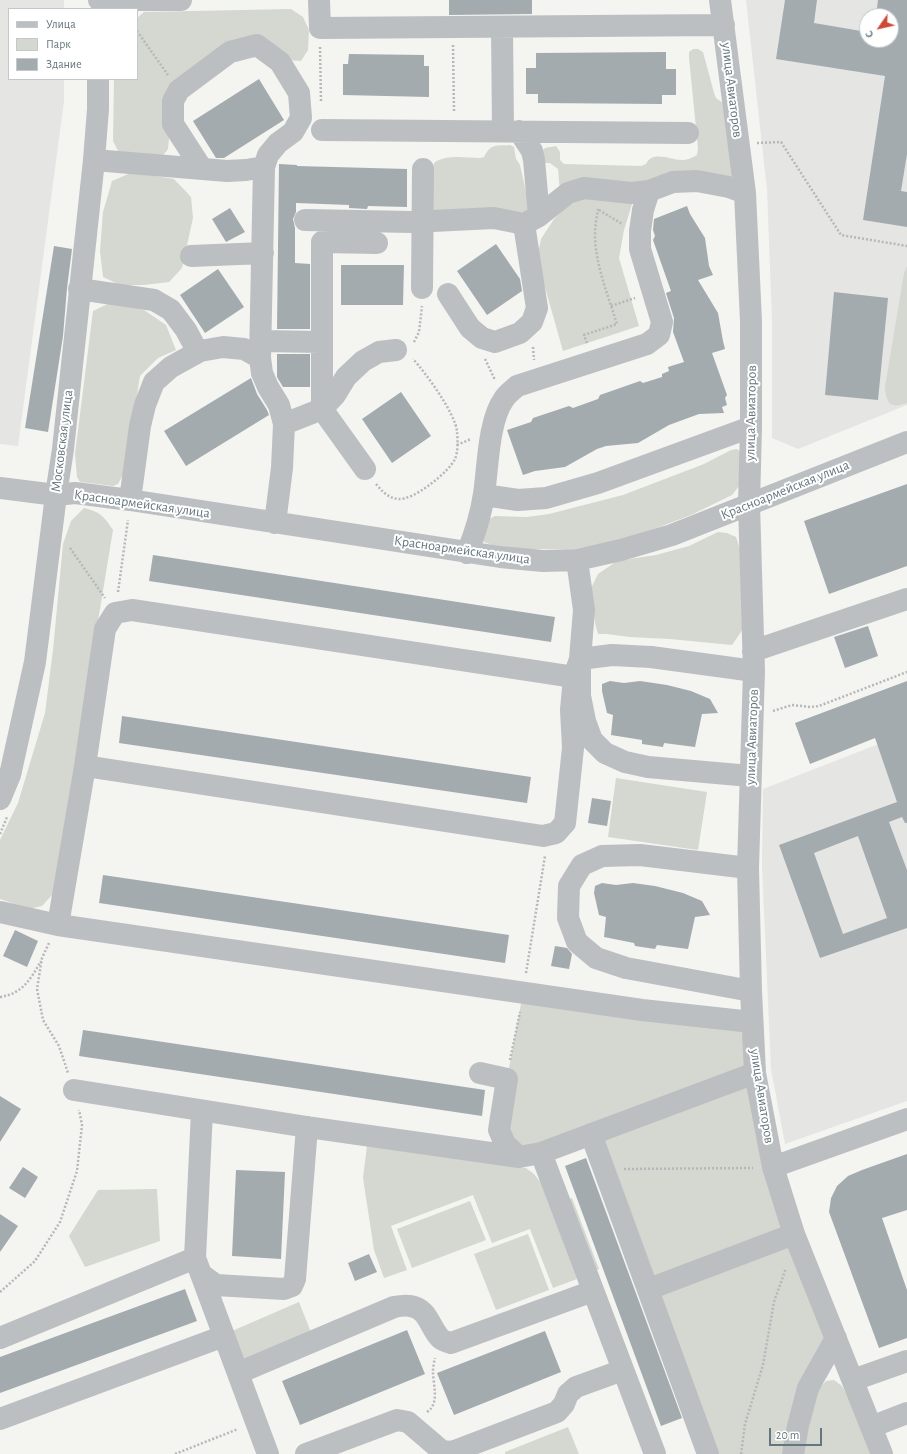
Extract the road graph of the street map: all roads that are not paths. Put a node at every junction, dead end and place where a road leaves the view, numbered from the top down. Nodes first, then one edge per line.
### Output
1 (100, 0) edge
2 (180, 0) edge
3 (319, 0) edge
4 (720, 0) edge
5 (724, 25) junction
6 (502, 27) junction
7 (98, 80) edge
8 (322, 130) dead end
9 (511, 131) junction
10 (688, 133) dead end
11 (94, 160) junction
12 (264, 168) junction
13 (423, 168) dead end
14 (202, 169) junction
15 (649, 191) junction
16 (745, 193) junction
17 (305, 220) dead end
18 (531, 220) junction
19 (423, 221) junction
20 (377, 243) dead end
21 (263, 253) junction
22 (191, 256) dead end
23 (422, 288) road end
24 (79, 289) junction
25 (448, 294) dead end
26 (321, 342) junction
27 (261, 349) junction
28 (396, 350) road end
29 (200, 351) junction
30 (322, 409) junction
31 (284, 424) junction
32 (751, 428) junction
33 (907, 442) edge
34 (365, 469) road end
35 (0, 488) edge
36 (56, 495) junction
37 (484, 495) junction
38 (749, 504) junction
39 (129, 510) junction
40 (275, 522) junction
41 (466, 552) junction
42 (577, 560) junction
43 (907, 599) edge
44 (754, 661) junction
45 (577, 668) junction
46 (85, 766) junction
47 (750, 776) junction
48 (0, 799) edge
49 (748, 868) junction
50 (0, 912) edge
51 (58, 925) junction
52 (751, 991) junction
53 (752, 1022) junction
54 (480, 1073) dead end
55 (755, 1073) junction
56 (74, 1090) road end
57 (202, 1111) junction
58 (907, 1119) edge
59 (307, 1127) junction
60 (596, 1128) junction
61 (541, 1152) junction
62 (519, 1157) junction
63 (773, 1167) junction
64 (796, 1237) junction
65 (198, 1266) junction
66 (649, 1289) junction
67 (593, 1291) junction
68 (224, 1336) junction
69 (0, 1338) edge
70 (836, 1338) junction
71 (907, 1361) edge
72 (623, 1370) junction
73 (238, 1374) junction
74 (853, 1380) junction
75 (907, 1413) edge
76 (0, 1419) edge
77 (871, 1427) junction
78 (268, 1454) edge
79 (306, 1454) edge
80 (655, 1454) edge
81 (708, 1454) edge
82 (793, 1454) edge
83 (882, 1454) edge

1 - 2 street
3 - 6 street
4 - 5 street, улица Авиаторов
5 - 6 street
5 - 16 street, улица Авиаторов
6 - 9 street
7 - 11 street, Московская улица
8 - 9 street
9 - 10 street
9 - 18 street
11 - 14 street
11 - 24 street, Московская улица
12 - 14 street
12 - 14 street
12 - 21 street
13 - 19 street
15 - 16 street
15 - 18 street
15 - 37 street
16 - 32 street, улица Авиаторов
17 - 19 street
18 - 19 street
18 - 25 street
19 - 23 street
20 - 26 street
21 - 22 street
21 - 27 street
24 - 29 street
24 - 36 street, Московская улица
26 - 27 street
26 - 30 street
27 - 29 street
27 - 31 street
28 - 30 street
29 - 39 street
30 - 31 street
30 - 34 street
31 - 40 street
32 - 37 street
32 - 38 street, улица Авиаторов
33 - 38 street, Красноармейская улица
35 - 36 street, Красноармейская улица
36 - 39 street, Красноармейская улица
36 - 48 street, Московская улица
37 - 41 street
38 - 42 street, Красноармейская улица
38 - 44 street, улица Авиаторов
39 - 40 street, Красноармейская улица
40 - 41 street, Красноармейская улица
41 - 42 street, Красноармейская улица
42 - 45 street
43 - 44 street
44 - 45 street
44 - 47 street, улица Авиаторов
45 - 46 street
45 - 46 street
45 - 47 street
46 - 51 street
47 - 49 street, улица Авиаторов
49 - 52 street, улица Авиаторов
49 - 52 street
50 - 51 street
51 - 53 street
52 - 53 street, улица Авиаторов
53 - 55 street, улица Авиаторов
54 - 62 street
55 - 60 street
55 - 63 street, улица Авиаторов
56 - 57 street
57 - 59 street
57 - 65 street
58 - 63 street
59 - 62 street
59 - 65 street
60 - 61 street
60 - 66 street
61 - 62 street
61 - 67 street
63 - 64 street, улица Авиаторов
64 - 66 street
64 - 70 street, улица Авиаторов
65 - 68 street
65 - 69 street
66 - 81 street
67 - 72 street
67 - 73 street
68 - 73 street
68 - 76 street
70 - 74 street, улица Авиаторов
70 - 82 street
71 - 74 street
72 - 79 street
72 - 80 street
73 - 78 street
74 - 77 street, улица Авиаторов
75 - 77 street
77 - 83 street, улица Авиаторов

